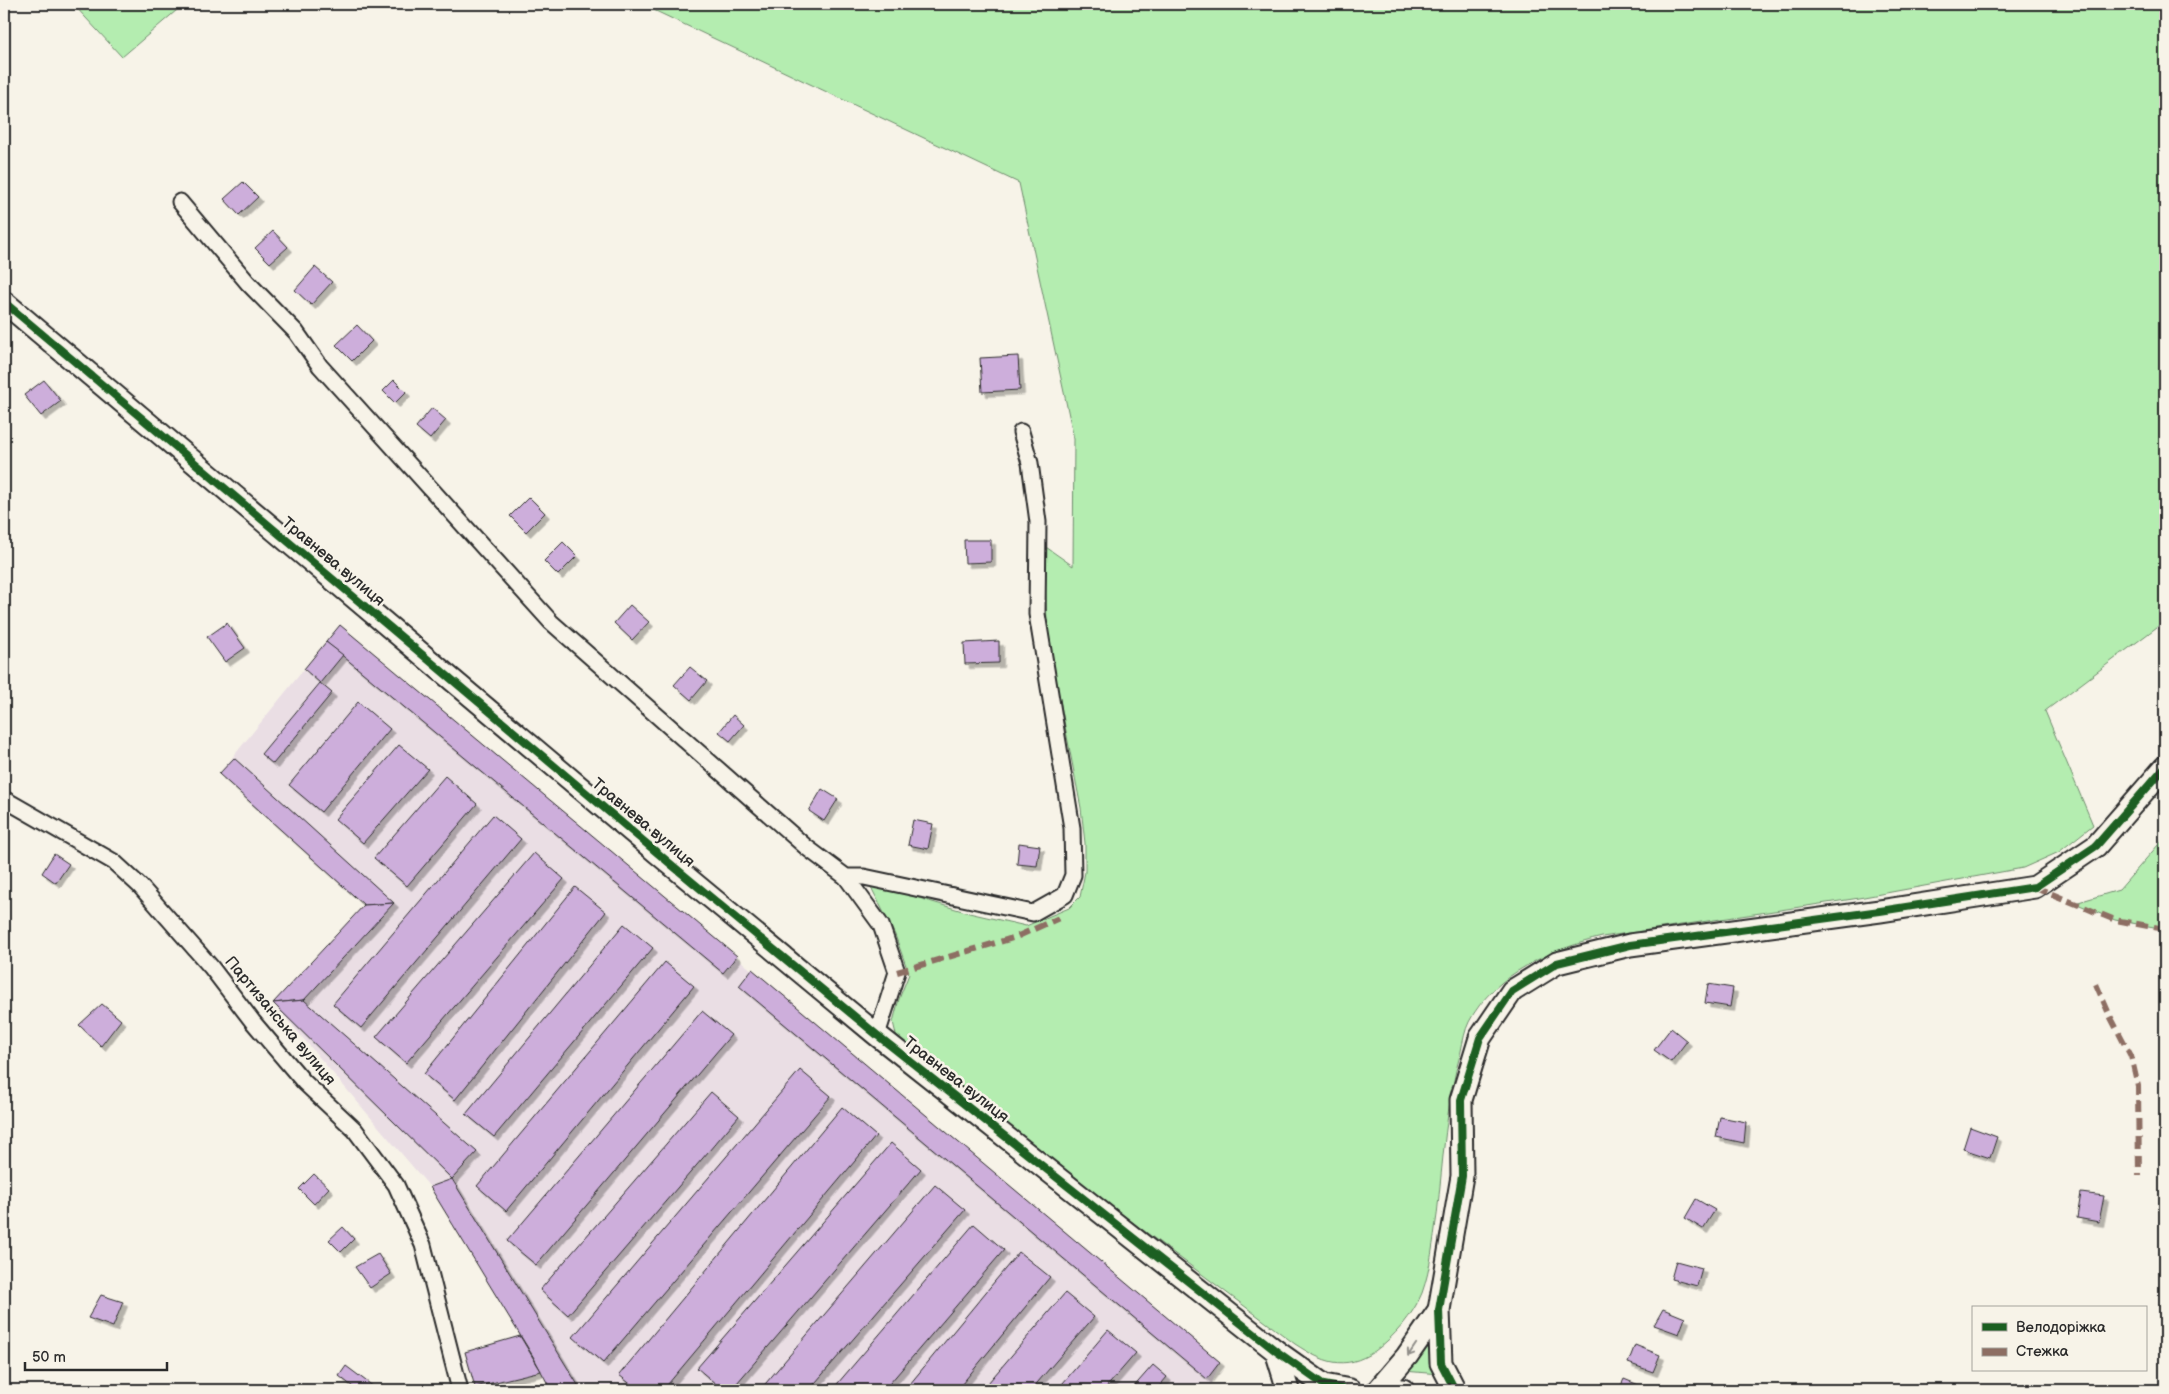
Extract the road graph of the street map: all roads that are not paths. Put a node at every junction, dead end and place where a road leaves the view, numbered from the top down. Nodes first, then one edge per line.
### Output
1 (180, 202) dead end
2 (4, 302) edge
3 (1021, 432) dead end
4 (2165, 767) edge
5 (4, 799) edge
6 (846, 877) junction
7 (877, 1035) junction
8 (1439, 1310) junction
9 (1276, 1351) junction
10 (460, 1390) edge
11 (1288, 1390) edge
12 (1350, 1390) edge
13 (1378, 1390) edge
14 (1397, 1390) edge
15 (1403, 1390) edge
16 (1455, 1390) edge

1 - 6 street
2 - 7 street, Травнева вулиця
3 - 6 street
4 - 8 street
5 - 10 street, Партизанська вулиця
6 - 7 street
7 - 9 street, Травнева вулиця
8 -> 13 street
8 - 16 street
9 - 11 street
9 - 12 street, Травнева вулиця
14 - 15 street

